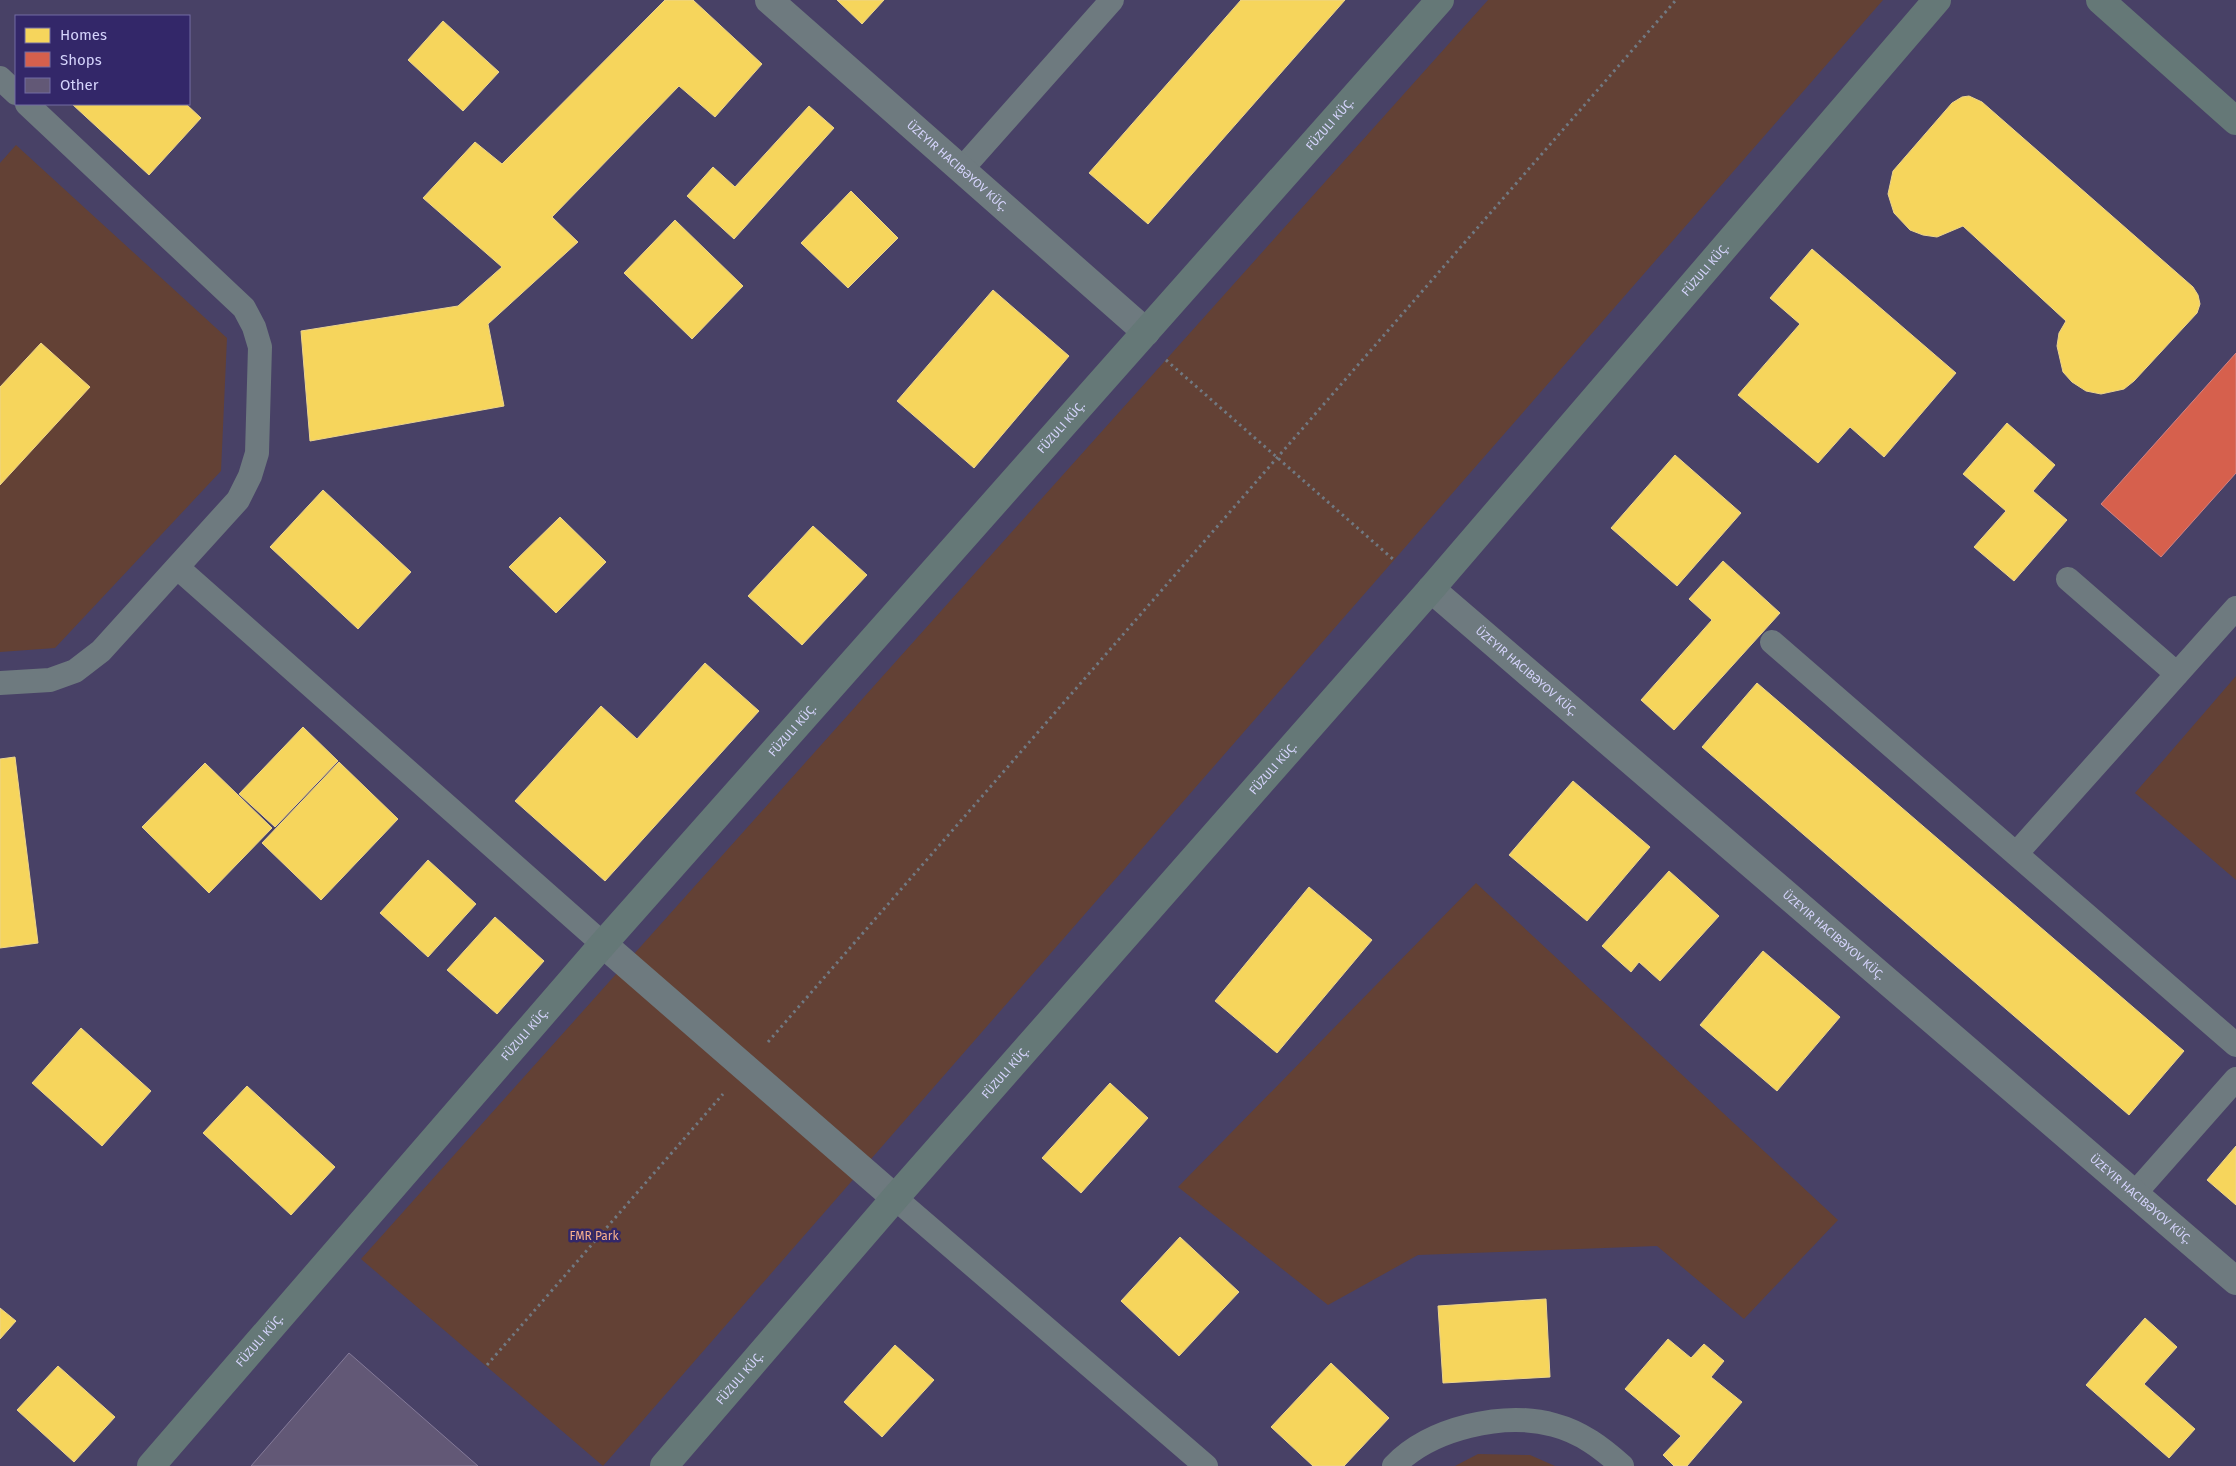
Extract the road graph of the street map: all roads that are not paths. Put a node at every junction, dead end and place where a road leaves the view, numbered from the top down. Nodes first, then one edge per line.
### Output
1 (769, 0) edge
2 (1112, 0) edge
3 (1440, 0) edge
4 (1937, 0) edge
5 (2100, 0) edge
6 (0, 78) edge
7 (15, 92) edge
8 (28, 105) edge
9 (2236, 121) edge
10 (961, 170) junction
11 (1146, 332) junction
12 (178, 568) junction
13 (2068, 579) dead end
14 (1431, 589) junction
15 (2236, 608) edge
16 (1772, 642) dead end
17 (2177, 674) junction
18 (0, 682) edge
19 (2016, 854) junction
20 (603, 944) junction
21 (2236, 1045) edge
22 (2236, 1079) edge
23 (2136, 1192) junction
24 (894, 1198) junction
25 (2236, 1281) edge
26 (151, 1466) edge
27 (664, 1466) edge
28 (1206, 1466) edge
29 (1394, 1466) edge
30 (1622, 1466) edge

1 - 10 street
2 - 10 lane
3 - 11 street, FÜZULI KÜÇ.
4 - 14 street, FÜZULI KÜÇ.
5 - 9 street
6 - 7 lane
8 - 12 lane
10 - 11 street
11 - 20 street, FÜZULI KÜÇ.
12 - 18 lane
12 - 20 lane
13 - 17 lane
14 - 23 street
14 - 24 street, FÜZULI KÜÇ.
15 - 17 lane
16 - 19 lane
17 - 19 lane
19 - 21 lane
20 - 24 street
20 - 26 street, FÜZULI KÜÇ.
22 - 23 lane
23 - 25 street
24 - 27 street, FÜZULI KÜÇ.
24 - 28 lane
29 - 30 lane

